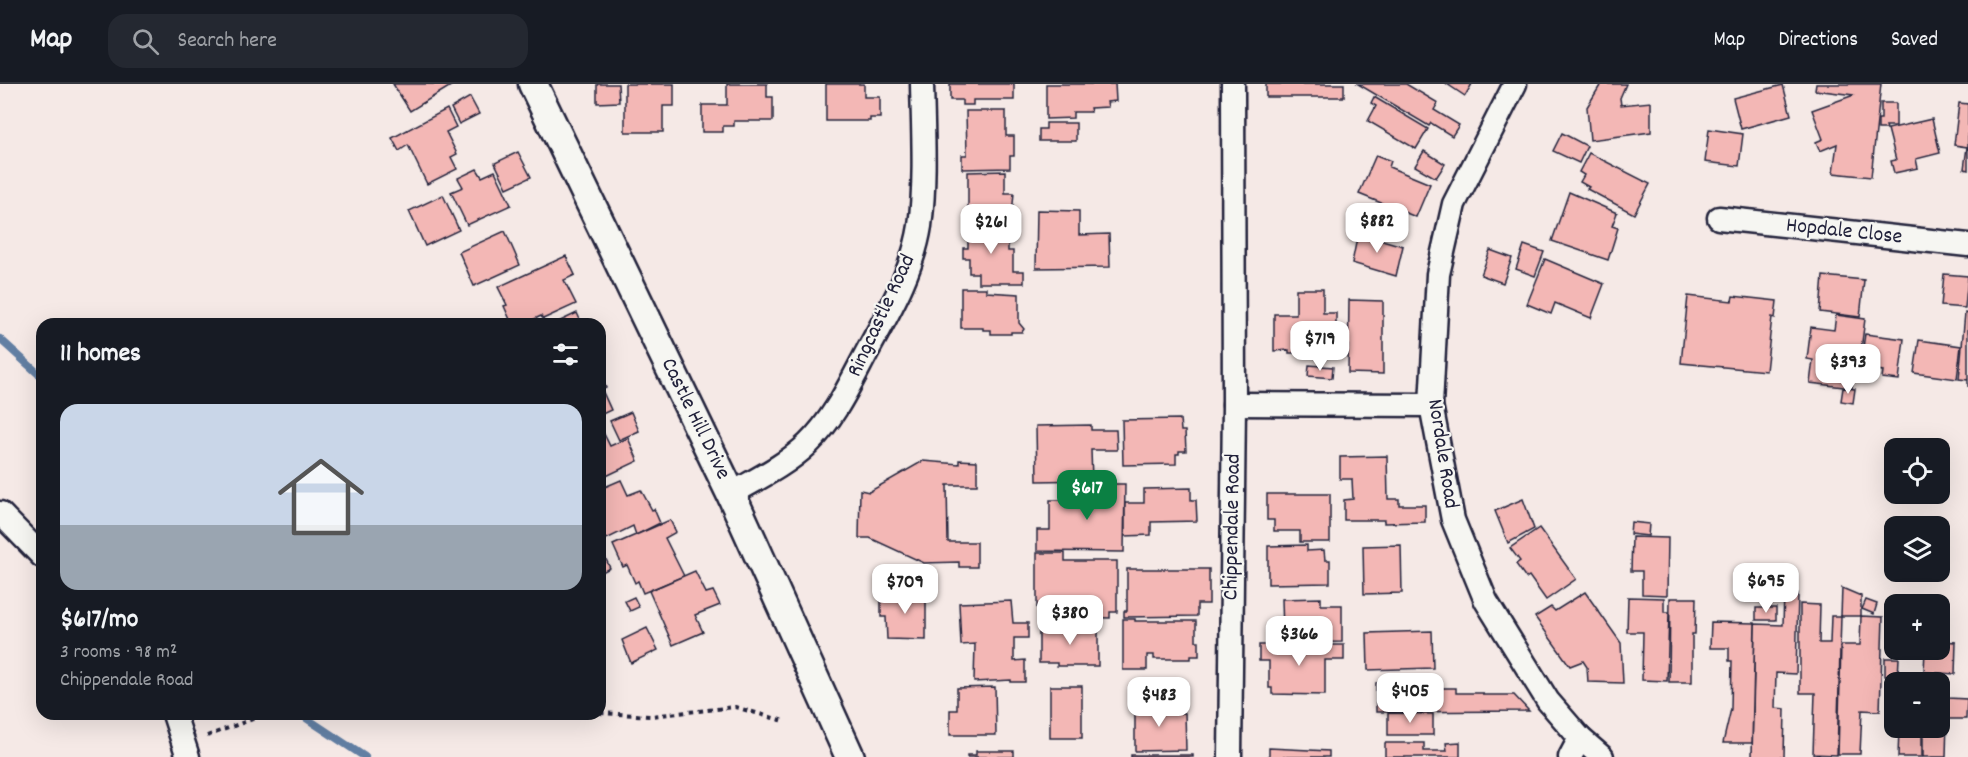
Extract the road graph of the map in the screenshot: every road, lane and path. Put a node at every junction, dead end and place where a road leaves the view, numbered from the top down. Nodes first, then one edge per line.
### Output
1 (533, 84) edge
2 (922, 84) edge
3 (1233, 84) edge
4 (1515, 84) edge
5 (1719, 218) dead end
6 (1968, 245) edge
7 (1234, 404) junction
8 (1431, 405) junction
9 (731, 494) junction
10 (0, 513) edge
11 (36, 550) edge
12 (606, 713) edge
13 (176, 720) edge
14 (248, 720) edge
15 (784, 721) dead end
16 (1575, 748) edge
17 (186, 752) edge
18 (850, 757) edge
19 (1230, 757) edge
20 (1602, 757) edge

1 - 9 street, Castle Hill Drive
2 - 9 street, Ringcastle Road
3 - 7 street, Chippendale Road
4 - 8 street, Nordale Road
5 - 6 street, Hopdale Close
7 - 8 street
7 - 19 street, Chippendale Road
8 - 16 street, Nordale Road
9 - 18 street, Castle Hill Drive
10 - 11 street
12 - 15 path
13 - 17 street
14 - 17 path
16 - 20 street, Nordale Road

